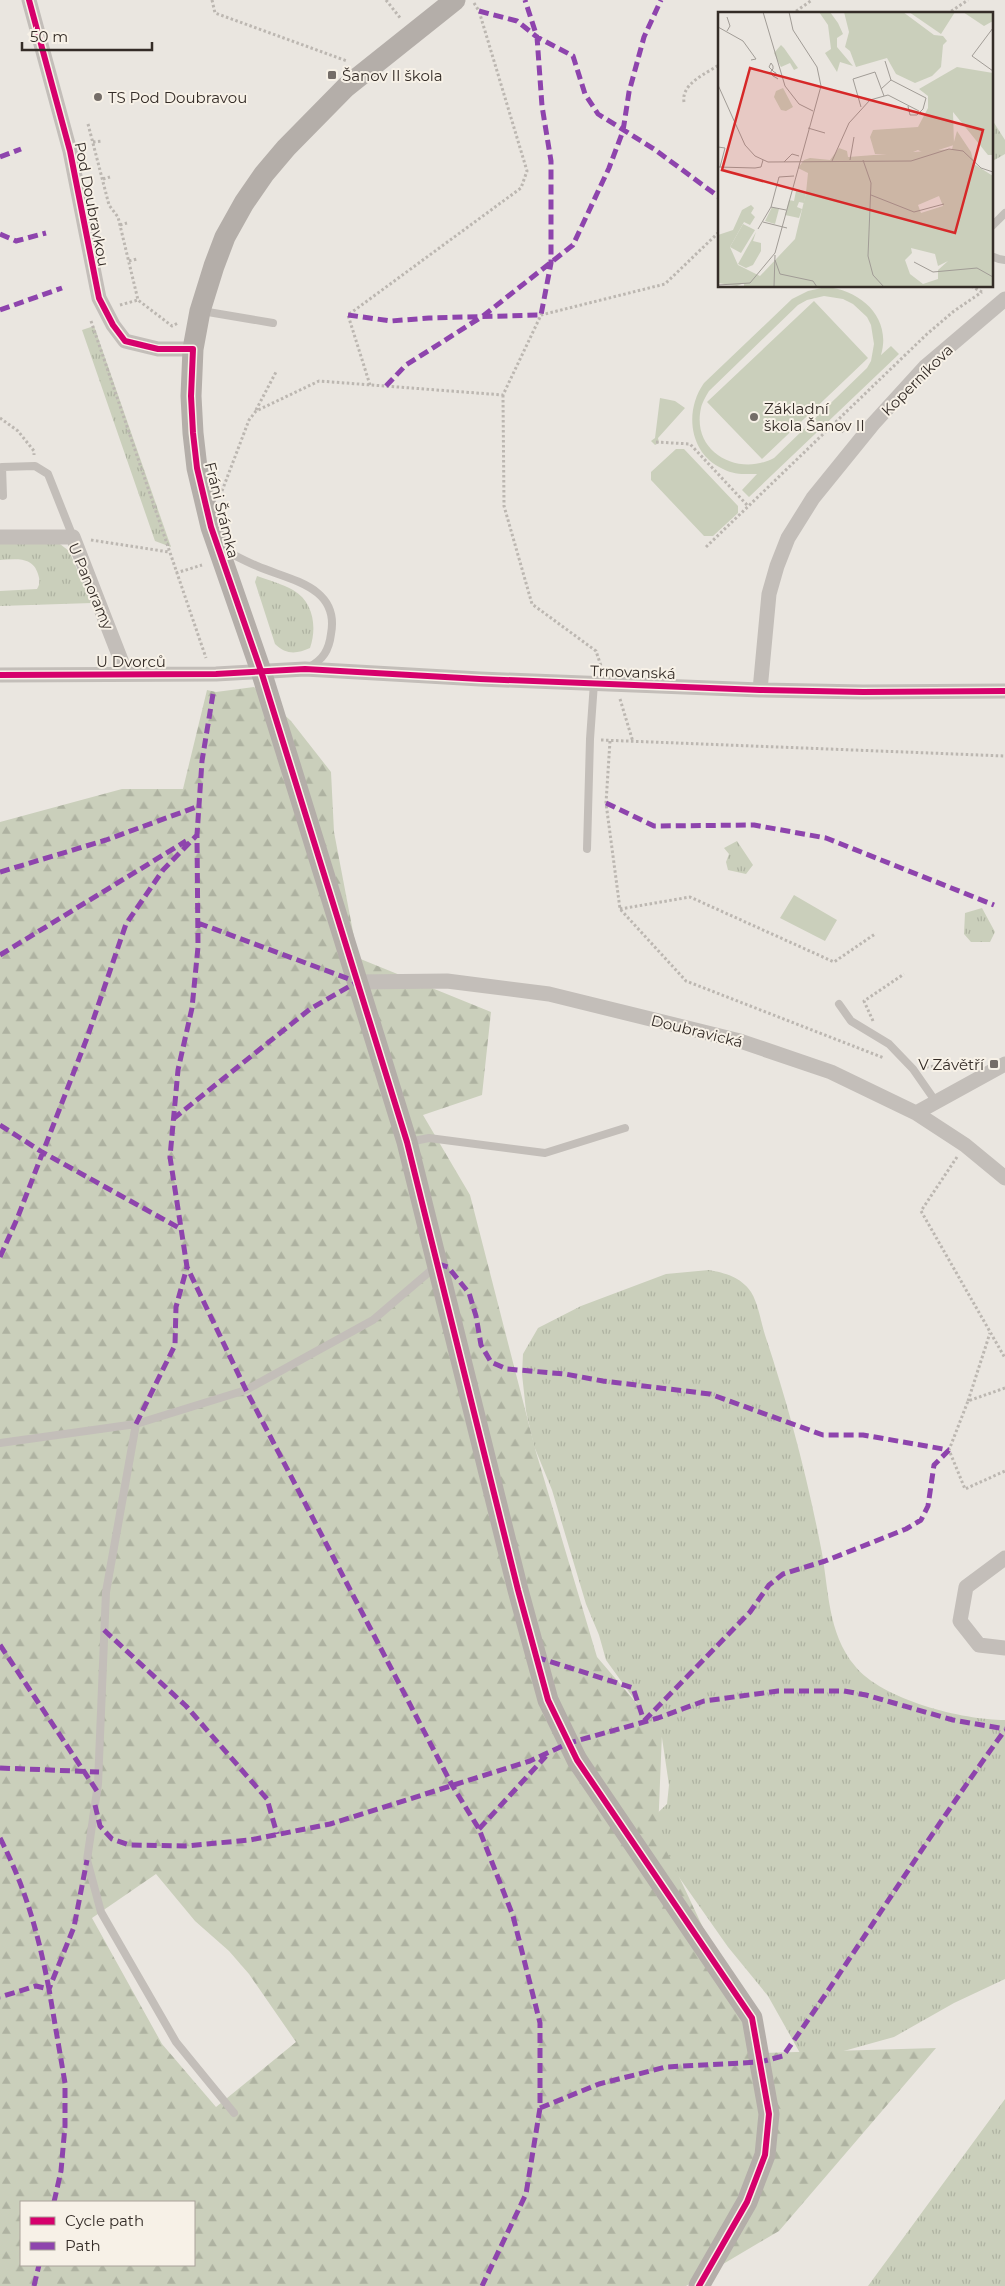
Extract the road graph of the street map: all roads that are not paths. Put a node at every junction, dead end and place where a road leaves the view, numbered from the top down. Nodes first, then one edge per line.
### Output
1 (29, 0) edge
2 (464, 1) edge
3 (1005, 213) edge
4 (992, 225) edge
5 (992, 256) edge
6 (1005, 260) edge
7 (1005, 298) edge
8 (192, 316) junction
9 (273, 323) dead end
10 (193, 349) junction
11 (3, 496) dead end
12 (211, 528) junction
13 (0, 537) edge
14 (73, 537) junction
15 (305, 669) junction
16 (261, 671) junction
17 (126, 673) junction
18 (0, 675) edge
19 (594, 684) junction
20 (760, 690) junction
21 (1005, 692) edge
22 (587, 849) dead end
23 (357, 982) junction
24 (839, 1004) dead end
25 (998, 1068) edge
26 (936, 1102) junction
27 (916, 1113) junction
28 (625, 1128) dead end
29 (407, 1142) junction
30 (1005, 1178) edge
31 (438, 1264) junction
32 (136, 1424) junction
33 (0, 1443) edge
34 (1005, 1558) edge
35 (1005, 1648) edge
36 (234, 2113) dead end
37 (698, 2286) edge

1 - 10 street, Pod Doubravkou
2 - 8 street, Fráni Šrámka
3 - 4 lane
5 - 6 lane
7 - 20 street, Koperníkova
8 - 9 lane
8 - 10 street, Fráni Šrámka
10 - 12 street, Fráni Šrámka
11 - 14 lane
12 - 15 lane
12 - 16 street, Fráni Šrámka
13 - 14 street, U Panoramy
14 - 17 street, U Panoramy
15 - 16 street, Trnovanská
15 - 19 street, Trnovanská
16 - 17 street, U Dvorců
16 - 23 street, Fráni Šrámka
17 - 18 street, U Dvorců
19 - 20 street, Trnovanská
19 - 22 lane
20 - 21 street, Trnovanská
23 - 27 street, Doubravická
23 - 29 street, Fráni Šrámka
24 - 26 lane
25 - 26 street
26 - 27 street
27 - 30 street, Doubravická
28 - 29 lane
29 - 31 street, Fráni Šrámka
31 - 32 lane
31 - 37 street, Fráni Šrámka
32 - 33 lane
32 - 36 lane
34 - 35 street

